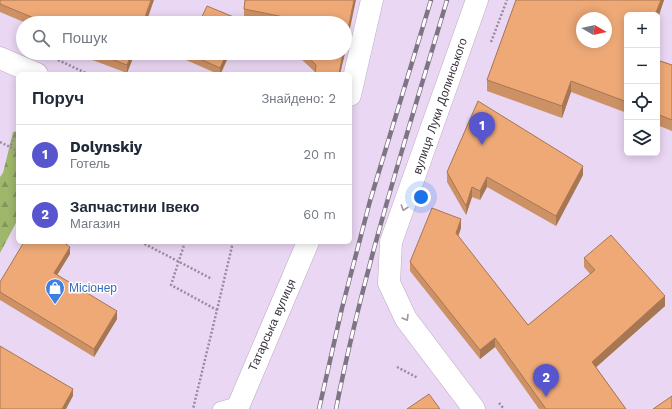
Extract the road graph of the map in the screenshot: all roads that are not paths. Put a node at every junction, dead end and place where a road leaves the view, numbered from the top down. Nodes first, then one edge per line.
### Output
1 (372, 0) edge
2 (477, 0) edge
3 (0, 58) edge
4 (32, 72) edge
5 (352, 86) edge
6 (307, 244) edge
7 (232, 407) edge
8 (474, 409) edge

1 - 5 main road
2 -> 8 main road, вулиця Луки Долинського
3 - 4 main road
6 - 7 main road, Татарська вулиця

